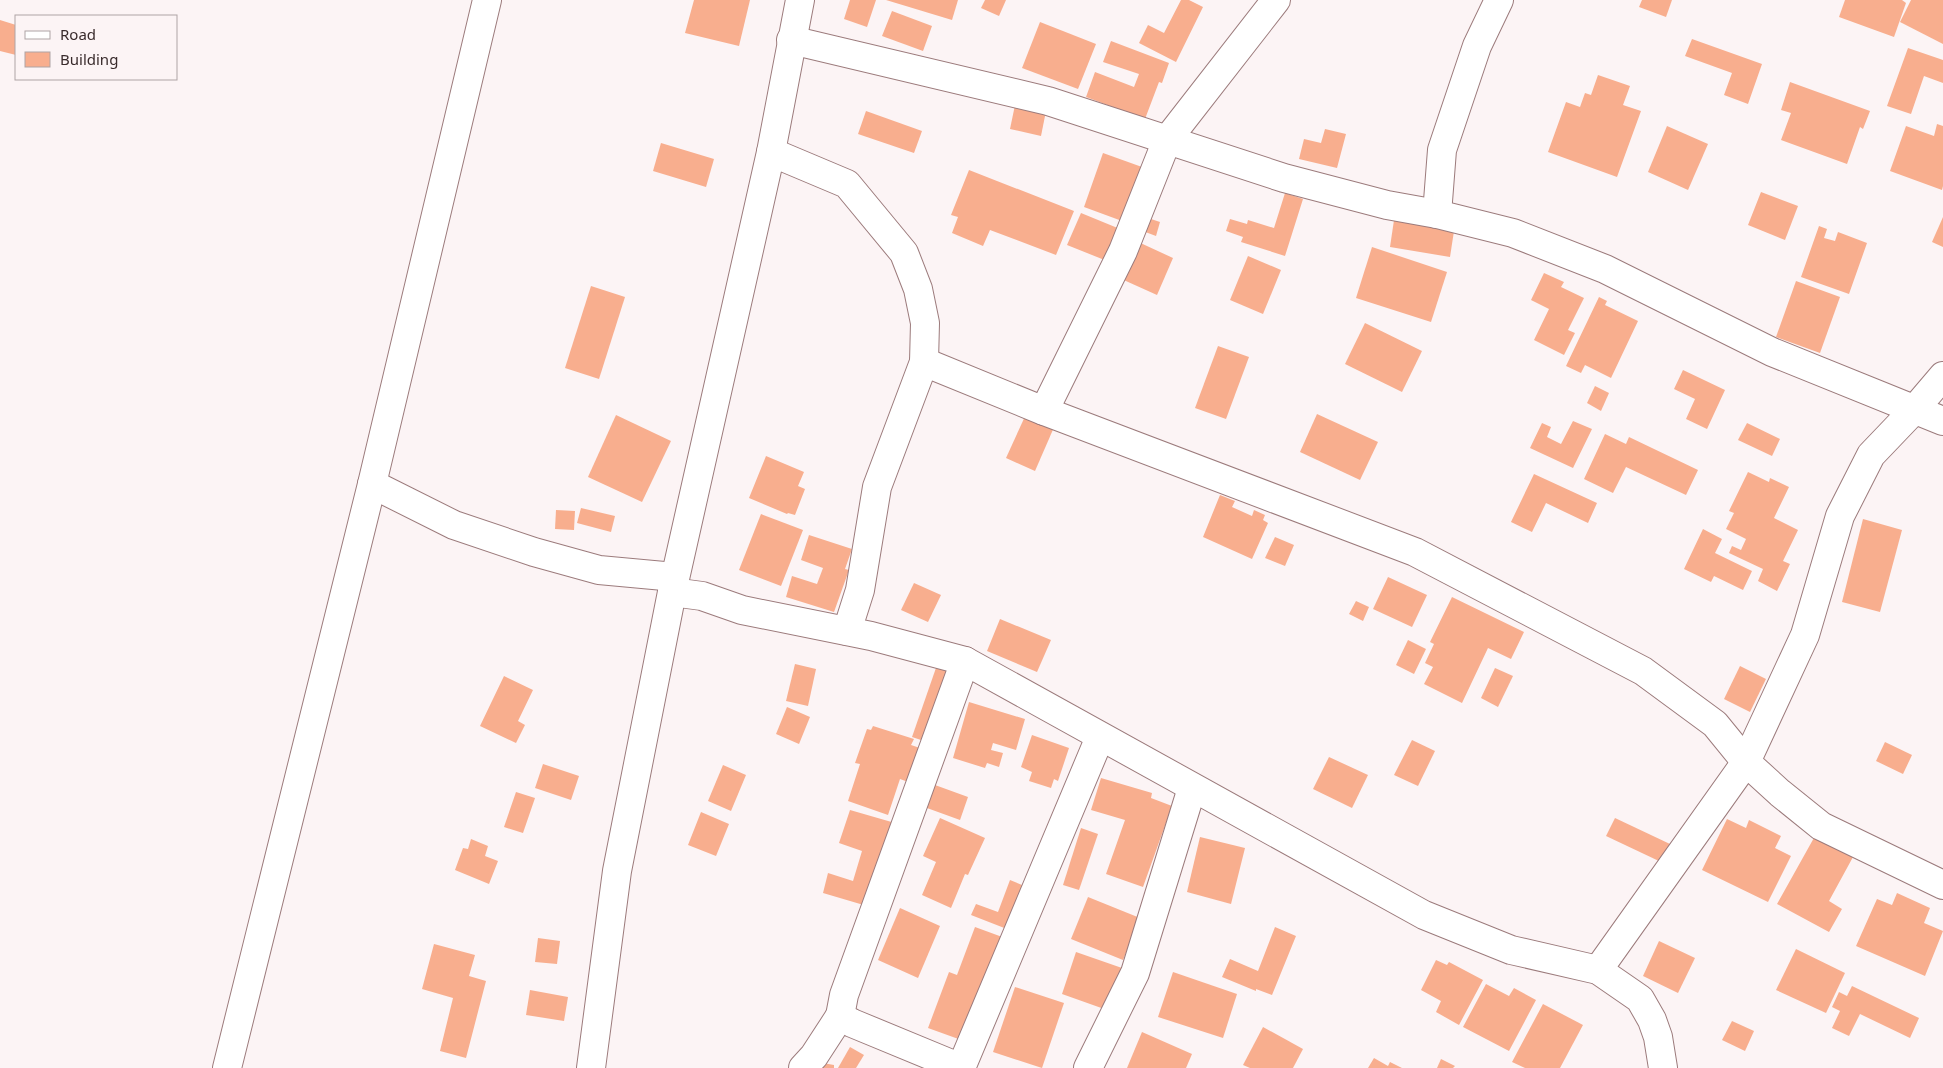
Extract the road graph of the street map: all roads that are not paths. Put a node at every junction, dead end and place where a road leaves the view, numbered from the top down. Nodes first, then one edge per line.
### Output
1 (487, 0) edge
2 (800, 0) edge
3 (1276, 0) edge
4 (1499, 0) edge
5 (791, 40) junction
6 (1167, 140) junction
7 (771, 152) junction
8 (1437, 214) junction
9 (924, 362) junction
10 (1943, 376) edge
11 (1914, 410) junction
12 (1044, 411) junction
13 (1943, 421) edge
14 (372, 484) junction
15 (673, 585) junction
16 (847, 631) junction
17 (964, 661) junction
18 (1100, 737) junction
19 (1746, 762) junction
20 (1192, 788) junction
21 (1943, 885) edge
22 (1598, 970) junction
23 (840, 1016) junction
24 (227, 1068) edge
25 (591, 1068) edge
26 (803, 1068) edge
27 (961, 1068) edge
28 (1088, 1068) edge
29 (1663, 1068) edge

1 - 14 main road
2 - 5 main road
3 - 6 main road
4 - 8 main road
5 - 6 main road
5 - 7 main road
6 - 8 main road
6 - 12 main road
7 - 9 main road
7 - 15 main road
8 - 11 main road
9 - 12 main road
9 - 16 main road
10 - 11 main road
11 - 13 main road
11 - 19 main road
12 - 19 main road
14 - 15 main road
14 - 24 main road
15 - 16 main road
15 - 25 main road
16 - 17 main road
17 - 18 main road
17 - 23 main road
18 - 20 main road
18 - 27 main road
19 - 21 main road
19 - 22 main road
20 - 22 main road
20 - 28 main road
22 - 29 main road
23 - 26 main road
23 - 27 main road

